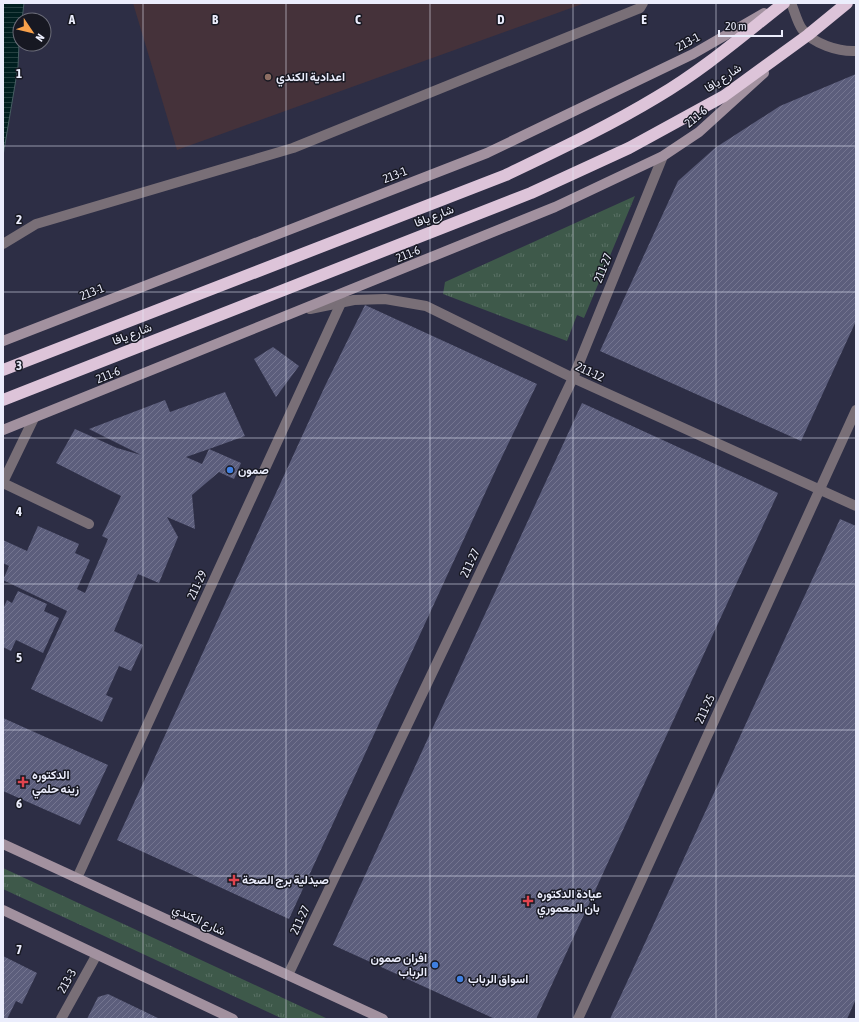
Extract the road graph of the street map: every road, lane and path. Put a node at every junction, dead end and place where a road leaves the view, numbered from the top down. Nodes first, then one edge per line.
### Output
1 (642, 3) edge
2 (783, 3) edge
3 (791, 3) edge
4 (847, 3) edge
5 (808, 35) junction
6 (791, 47) junction
7 (856, 51) edge
8 (663, 156) junction
9 (3, 244) edge
10 (340, 303) junction
11 (306, 309) junction
12 (3, 341) edge
13 (3, 370) edge
14 (572, 378) junction
15 (3, 400) edge
16 (856, 410) edge
17 (34, 418) junction
18 (3, 430) edge
19 (3, 482) edge
20 (820, 490) junction
21 (856, 506) edge
22 (89, 524) dead end
23 (3, 844) edge
24 (77, 878) junction
25 (3, 910) edge
26 (96, 956) junction
27 (288, 975) junction
28 (61, 1019) edge
29 (233, 1019) edge
30 (383, 1019) edge
31 (578, 1019) edge

1 - 9 street
2 - 12 main road, 213-1
2 - 13 highway, شارع يافا
3 - 5 street
4 - 5 highway, شارع يافا
5 - 6 highway, شارع يافا
5 - 7 street
6 - 8 main road, 211-6
6 - 15 highway, شارع يافا
8 - 11 main road, 211-6
8 - 14 street, 211-27
10 - 11 street, 211-12
10 - 14 street, 211-12
10 - 24 street, 211-29
11 - 17 main road, 211-6
14 - 20 street, 211-12
14 - 27 street, 211-27
16 - 20 street, 211-25
17 - 18 main road, 211-6
17 - 19 street
19 - 22 street
20 - 21 street, 211-12
20 - 31 street, 211-25
23 - 24 main road, شارع الكندي
24 - 27 main road, شارع الكندي
25 - 26 main road
26 - 28 street, 213-3
26 - 29 main road
27 - 30 main road, شارع الكندي

